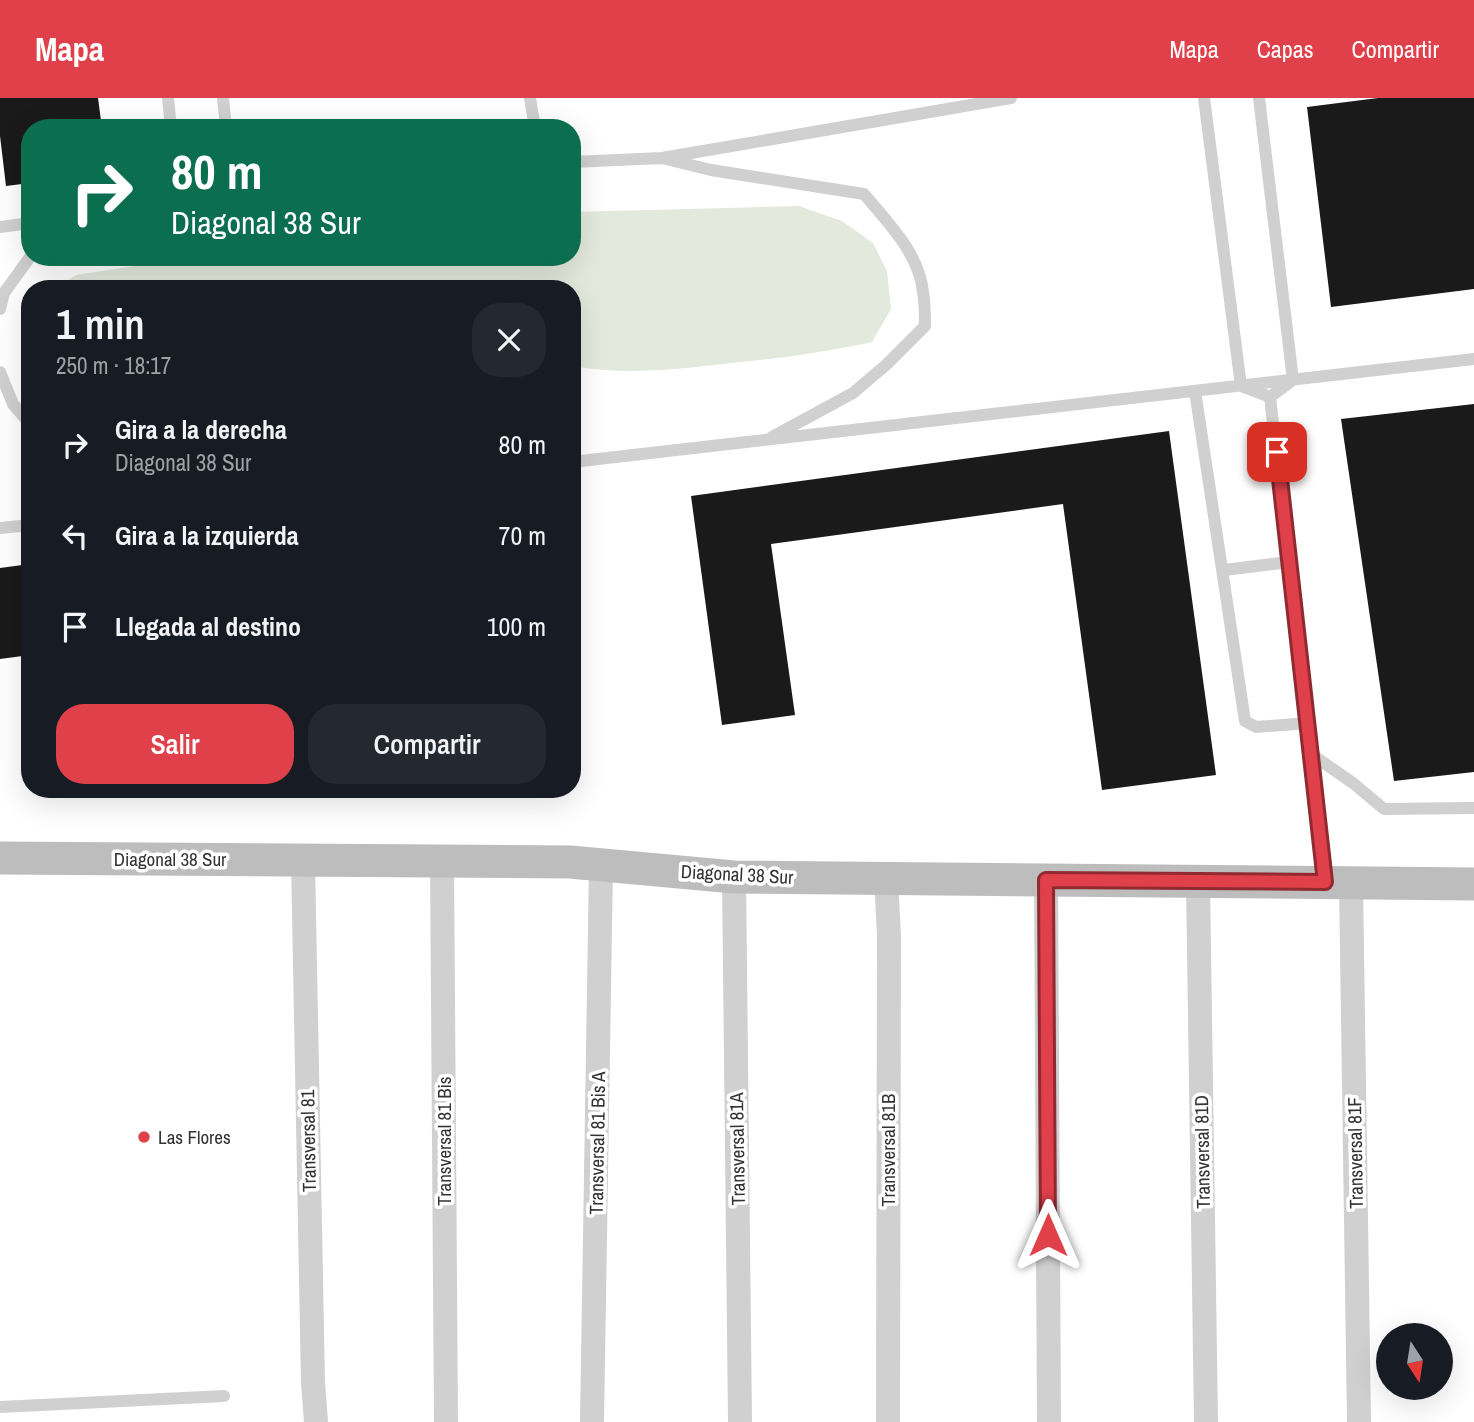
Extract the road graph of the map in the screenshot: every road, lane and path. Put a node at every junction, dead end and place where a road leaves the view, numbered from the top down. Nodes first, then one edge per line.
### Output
1 (167, 98) edge
2 (223, 98) edge
3 (530, 98) edge
4 (1011, 98) edge
5 (1204, 98) edge
6 (1259, 98) edge
7 (170, 119) edge
8 (225, 119) edge
9 (534, 119) edge
10 (662, 158) junction
11 (581, 162) edge
12 (21, 224) edge
13 (0, 227) edge
14 (24, 266) edge
15 (0, 309) edge
16 (1474, 359) edge
17 (0, 372) edge
18 (1293, 380) junction
19 (1241, 386) junction
20 (1195, 391) junction
21 (1270, 397) junction
22 (21, 413) edge
23 (765, 441) junction
24 (581, 462) edge
25 (21, 525) edge
26 (0, 528) edge
27 (1289, 562) junction
28 (1224, 570) junction
29 (1308, 723) junction
30 (1311, 754) junction
31 (1474, 808) edge
32 (0, 858) edge
33 (303, 860) junction
34 (442, 861) junction
35 (601, 865) junction
36 (734, 877) junction
37 (886, 878) junction
38 (1046, 880) junction
39 (1198, 881) junction
40 (1338, 883) junction
41 (1474, 884) edge
42 (224, 1396) dead end
43 (0, 1407) edge
44 (25, 1407) junction
45 (24, 1422) edge
46 (316, 1422) edge
47 (446, 1422) edge
48 (592, 1422) edge
49 (740, 1422) edge
50 (888, 1422) edge
51 (1049, 1422) edge
52 (1206, 1422) edge
53 (1359, 1422) edge

1 - 7 lane
2 - 8 lane
3 - 9 lane
4 - 10 lane
5 - 19 lane
6 - 18 lane
10 - 11 lane
10 - 23 lane
12 - 13 lane
14 - 15 lane
16 - 18 lane
17 - 22 lane
18 - 19 lane
18 - 21 lane
19 - 20 lane
19 - 21 lane
20 - 23 lane
20 - 28 lane
21 - 27 lane
23 - 24 lane
25 - 26 lane
27 - 28 lane
27 - 29 lane
28 - 29 lane
29 - 30 lane
30 - 31 lane
30 - 40 lane
32 - 33 street, Diagonal 38 Sur
33 - 34 street, Diagonal 38 Sur
33 - 46 street, Transversal 81
34 - 35 street, Diagonal 38 Sur
34 - 47 street, Transversal 81 Bis
35 - 36 street, Diagonal 38 Sur
35 - 48 street, Transversal 81 Bis A
36 - 37 street, Diagonal 38 Sur
36 - 49 street, Transversal 81A
37 - 38 street, Diagonal 38 Sur
37 - 50 street, Transversal 81B
38 - 39 street, Diagonal 38 Sur
38 - 51 street
39 - 40 street, Diagonal 38 Sur
39 - 52 street, Transversal 81D
40 - 41 street, Diagonal 38 Sur
40 - 53 street, Transversal 81F
42 - 44 lane
43 - 44 lane
44 - 45 lane

